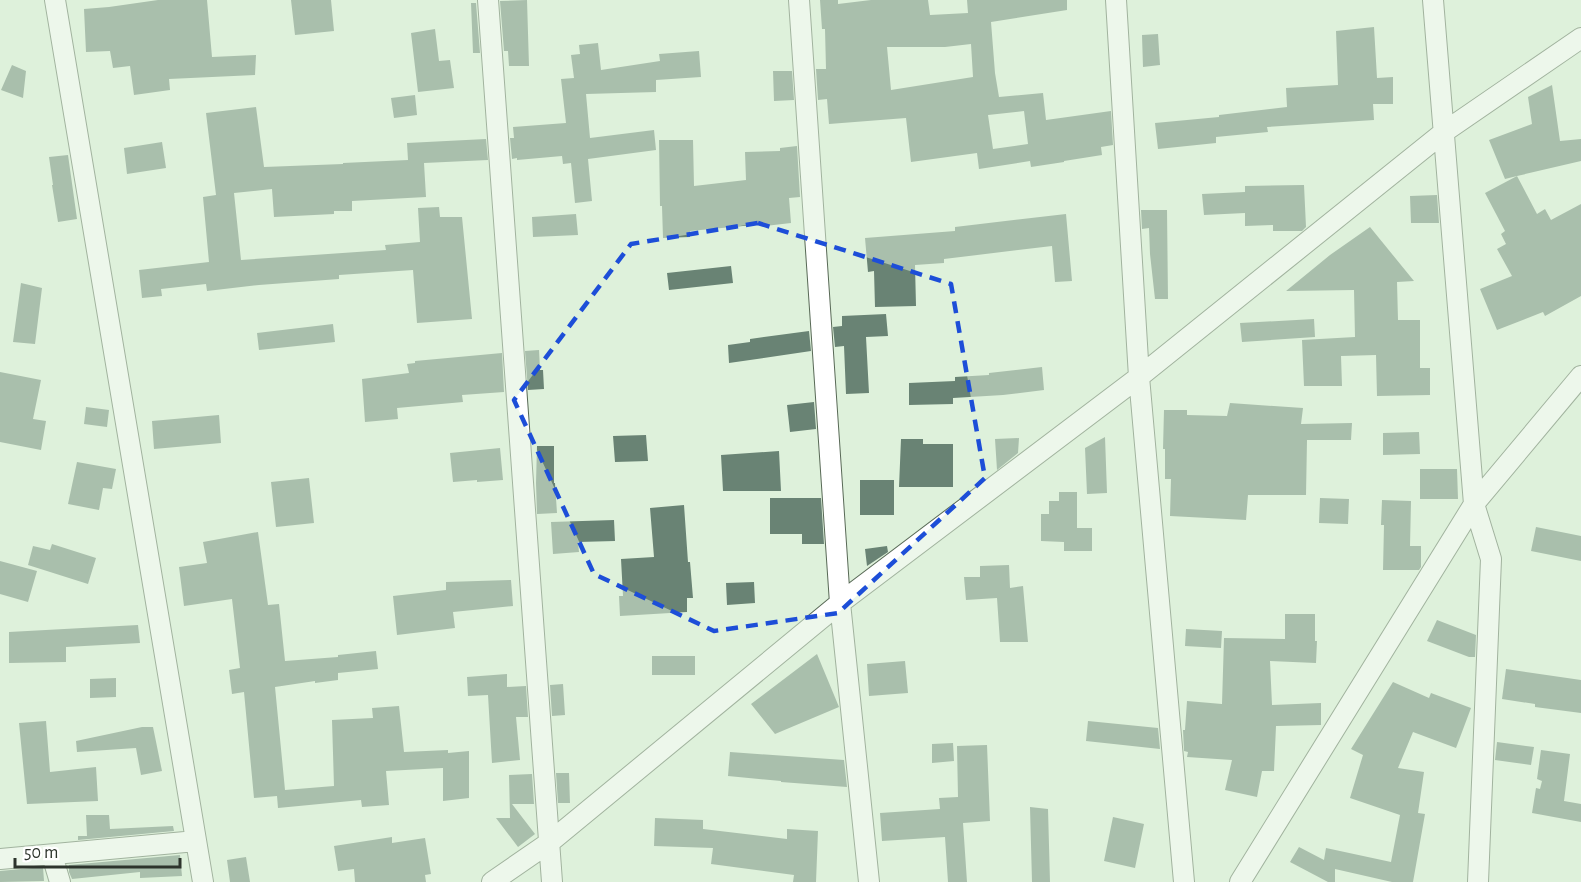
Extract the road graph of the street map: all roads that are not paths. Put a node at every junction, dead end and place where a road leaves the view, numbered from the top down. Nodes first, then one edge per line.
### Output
1 (56, 0) edge
2 (488, 0) edge
3 (799, 0) edge
4 (1116, 0) edge
5 (1434, 0) edge
6 (1581, 38) edge
7 (1444, 132) junction
8 (1581, 376) edge
9 (1139, 377) junction
10 (1474, 504) junction
11 (840, 603) junction
12 (196, 840) junction
13 (550, 842) junction
14 (52, 855) junction
15 (0, 859) edge
16 (60, 882) edge
17 (203, 882) edge
18 (492, 882) edge
19 (552, 882) edge
20 (869, 882) edge
21 (1184, 882) edge
22 (1240, 882) edge
23 (1478, 882) edge

1 - 12 street
2 - 13 street
3 - 11 street
4 - 9 street
5 - 7 street
6 - 7 street
7 - 9 street
7 - 10 street
8 - 10 street
9 - 11 street
9 - 21 street
10 - 22 street
10 - 23 street
11 - 13 street
11 - 20 street
12 - 14 street
12 - 17 street
13 - 18 street
13 - 19 street
14 - 15 street
14 - 16 street

